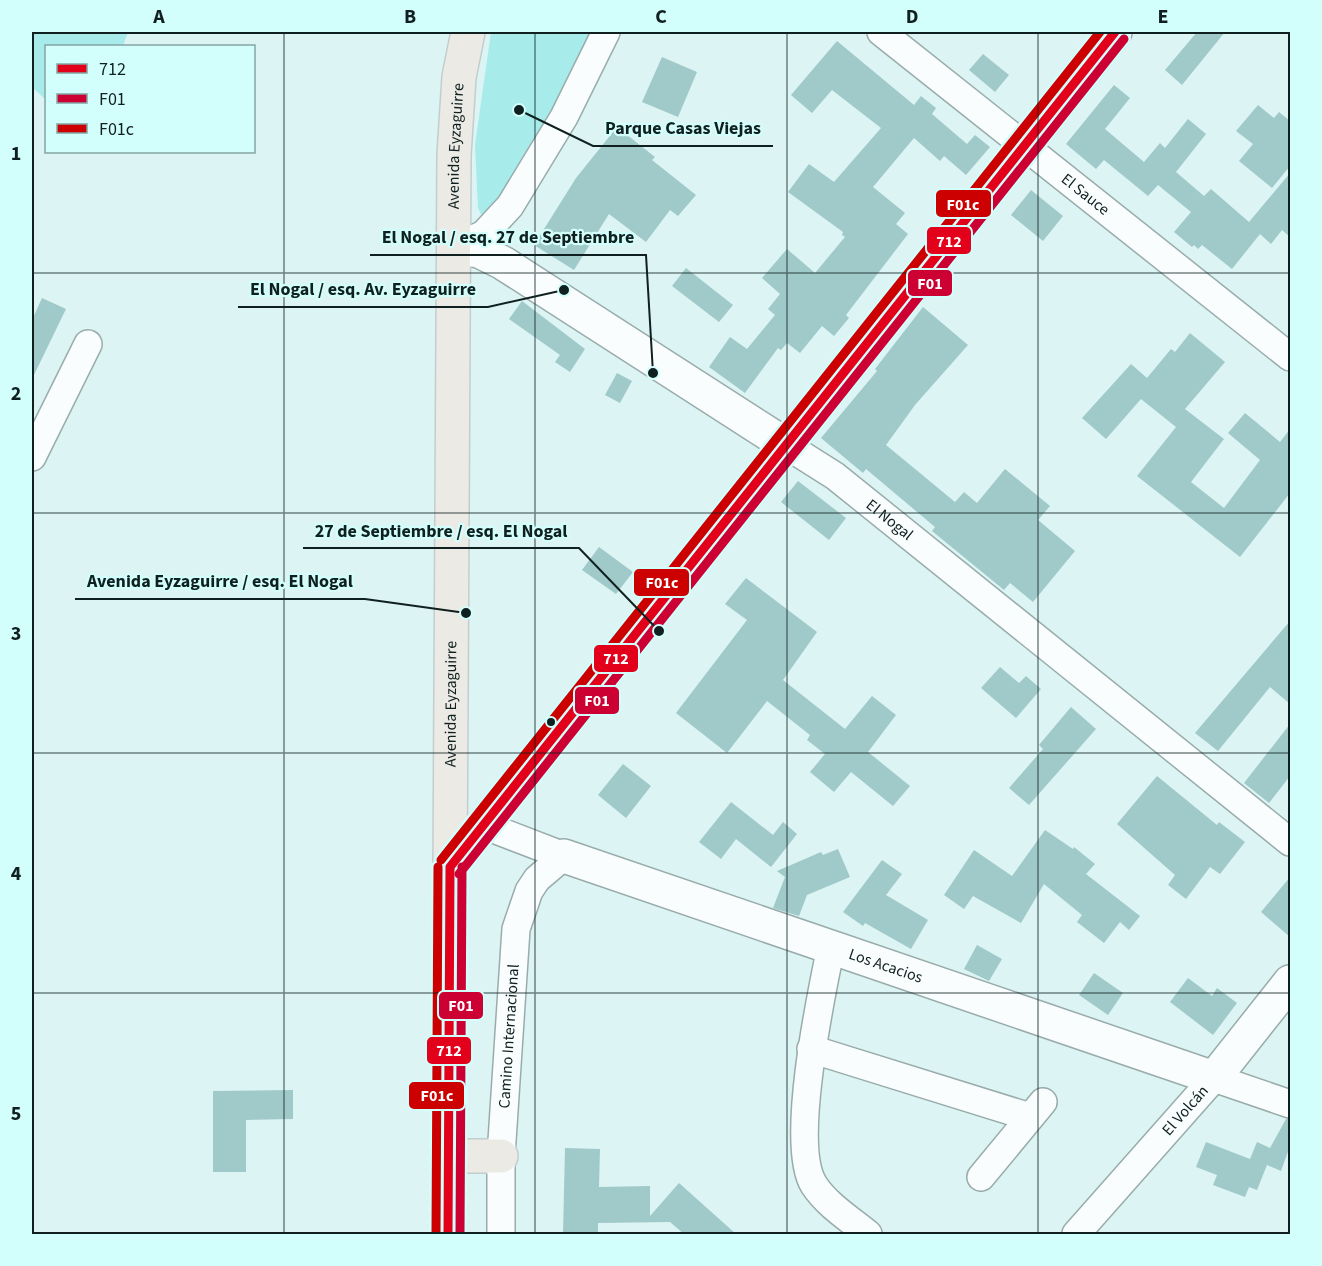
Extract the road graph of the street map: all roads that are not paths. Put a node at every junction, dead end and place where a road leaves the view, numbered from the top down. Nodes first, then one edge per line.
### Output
1 (468, 32) edge
2 (606, 32) edge
3 (881, 32) edge
4 (1115, 32) edge
5 (1025, 144) junction
6 (455, 248) junction
7 (88, 344) dead end
8 (1290, 357) edge
9 (786, 445) junction
10 (33, 451) edge
11 (483, 825) junction
12 (1290, 842) edge
13 (564, 856) junction
14 (450, 867) junction
15 (831, 947) junction
16 (1290, 982) edge
17 (811, 1049) junction
18 (1214, 1078) junction
19 (1290, 1104) edge
20 (449, 1156) junction
21 (501, 1156) junction
22 (981, 1177) dead end
23 (448, 1234) edge
24 (501, 1234) edge
25 (868, 1234) edge
26 (1076, 1234) edge

1 - 6 main road, Avenida Eyzaguirre
2 - 6 street
3 - 5 street, El Sauce
4 - 5 street
5 - 8 street, El Sauce
5 - 9 street
6 - 9 street, El Nogal
6 - 14 main road, Avenida Eyzaguirre
7 - 10 street
9 - 11 street
9 - 12 street, El Nogal
11 - 13 street, Los Acacios
11 - 14 street
13 - 15 street, Los Acacios
13 - 21 street, Camino Internacional
14 - 20 main road, Avenida Eyzaguirre
15 - 17 street
15 - 18 street, Los Acacios
16 - 18 street, El Volcán
17 - 22 street
17 - 25 street
18 - 19 street, Los Acacios
18 - 26 street, El Volcán
20 - 21 main road
20 - 23 main road, Avenida Eyzaguirre
21 - 24 street, Camino Internacional

